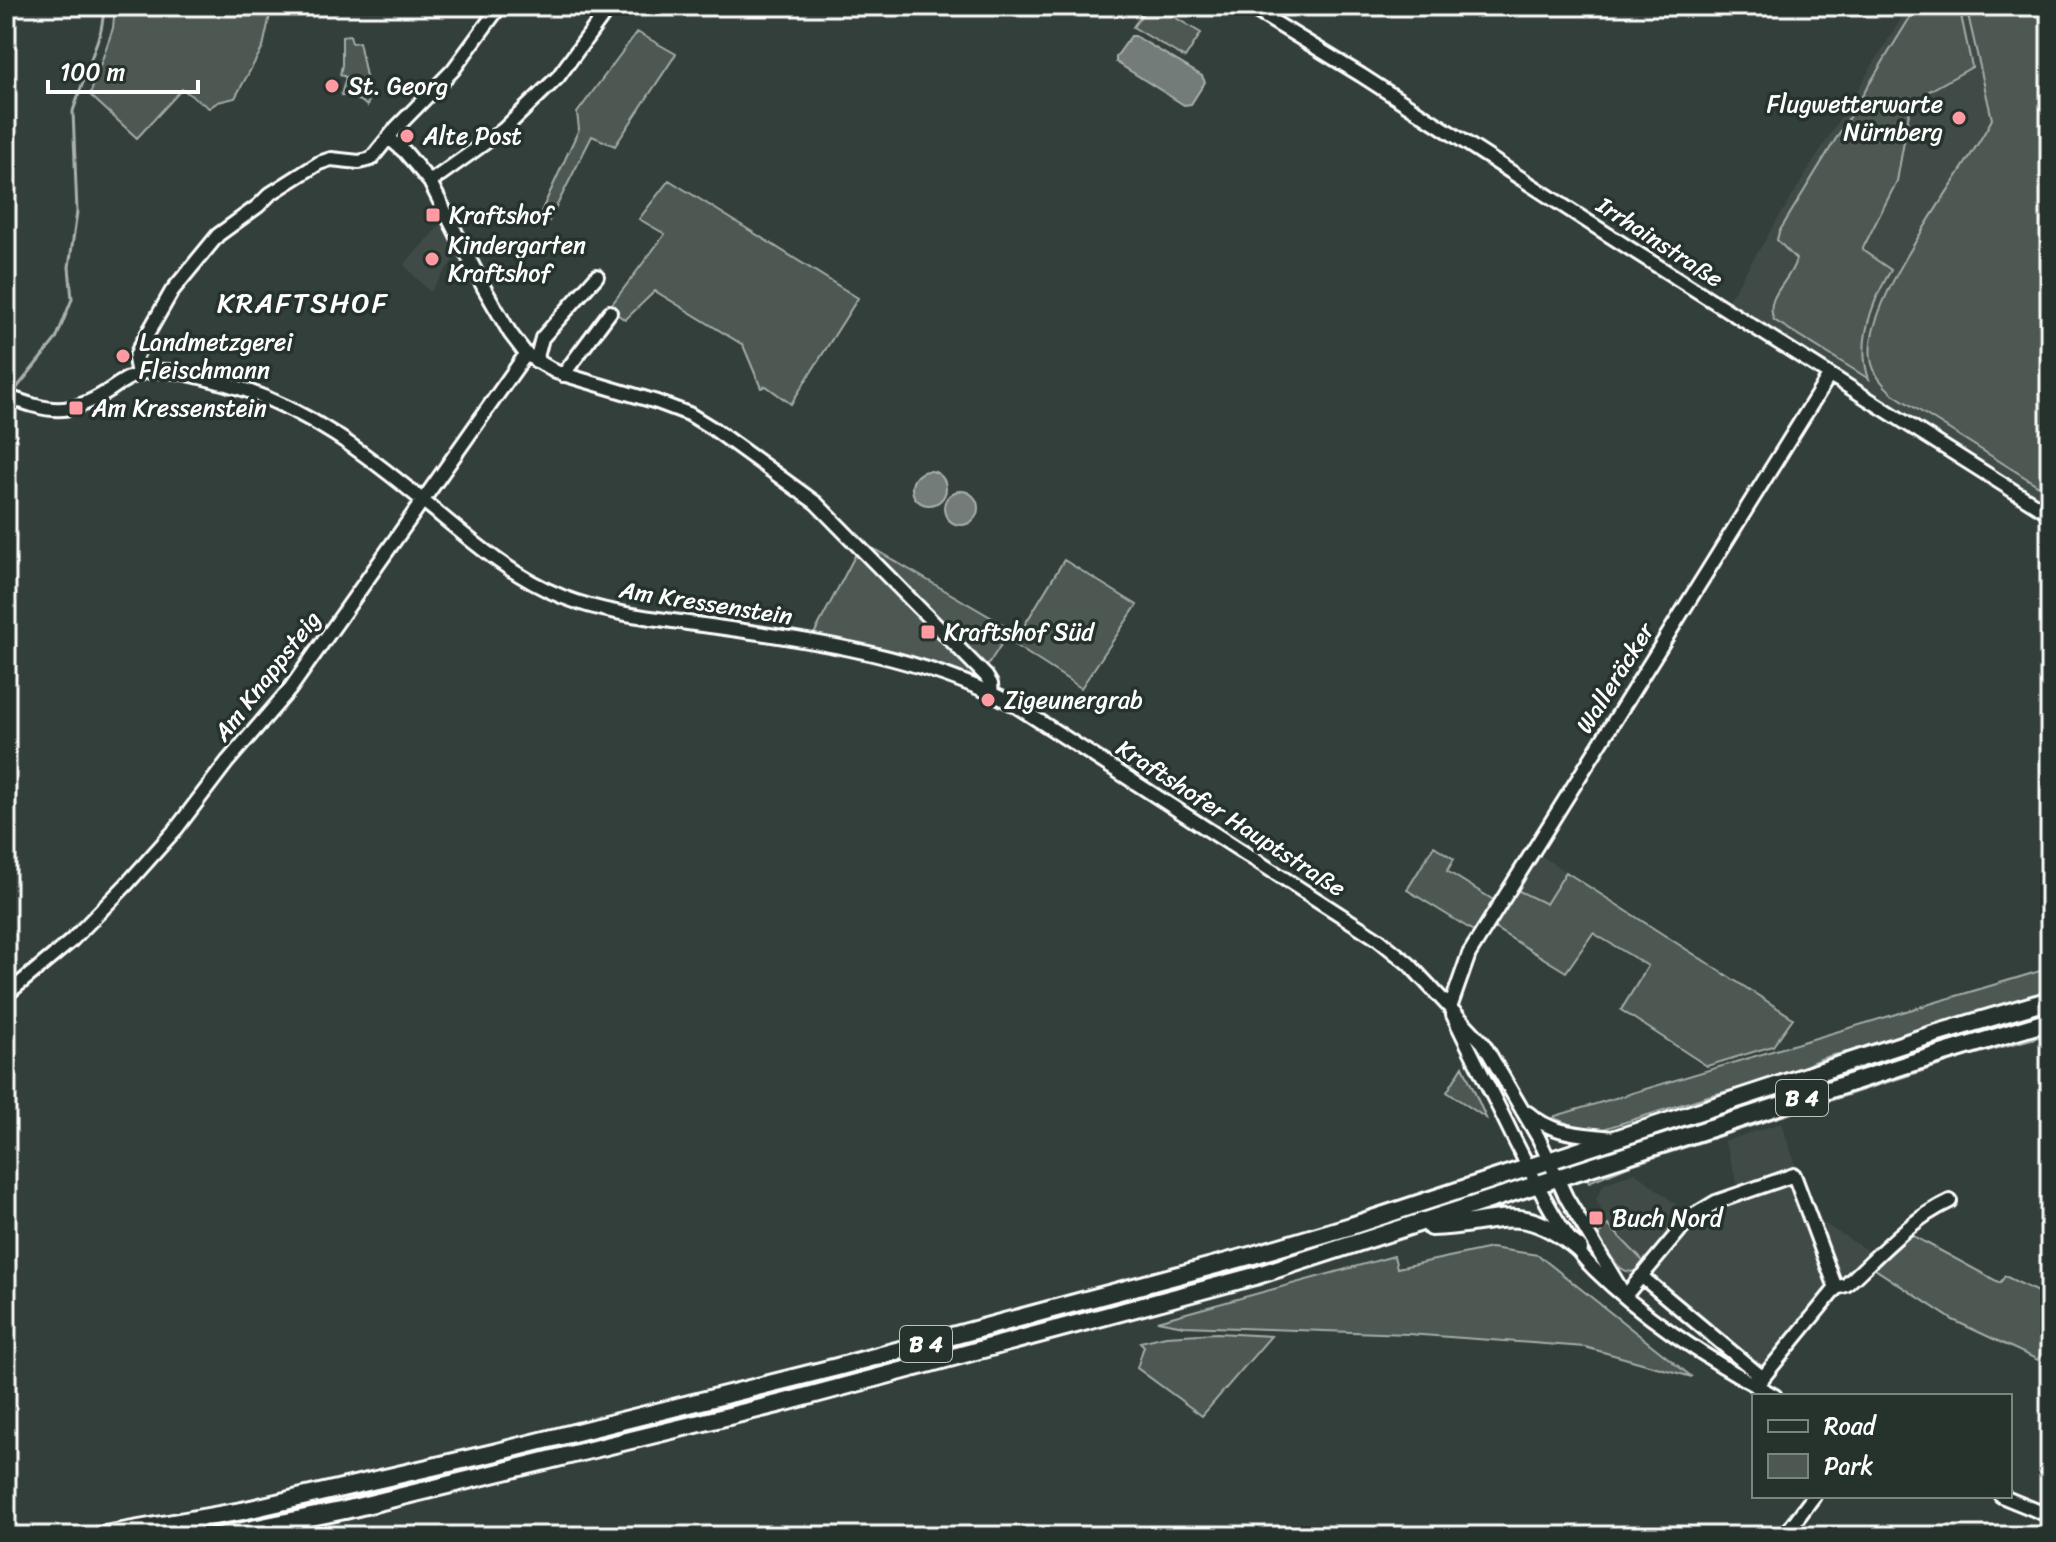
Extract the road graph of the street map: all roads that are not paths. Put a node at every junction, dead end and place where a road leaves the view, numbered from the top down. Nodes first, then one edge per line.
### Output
1 (500, 6) edge
2 (610, 6) edge
3 (1248, 6) edge
4 (389, 138) junction
5 (430, 182) junction
6 (597, 276) dead end
7 (610, 312) dead end
8 (531, 357) junction
9 (138, 374) junction
10 (563, 375) junction
11 (1829, 376) junction
12 (6, 396) edge
13 (423, 500) junction
14 (2050, 514) edge
15 (992, 694) junction
16 (6, 995) edge
17 (2050, 1000) edge
18 (1450, 1008) junction
19 (2050, 1021) edge
20 (1522, 1109) junction
21 (1614, 1138) junction
22 (1548, 1160) junction
23 (1527, 1168) junction
24 (1556, 1179) junction
25 (1537, 1185) junction
26 (1950, 1201) dead end
27 (1406, 1228) junction
28 (1579, 1249) junction
29 (1641, 1276) junction
30 (1836, 1288) junction
31 (1625, 1296) junction
32 (1760, 1382) junction
33 (1773, 1394) edge
34 (1812, 1498) edge
35 (2006, 1498) edge
36 (2050, 1516) edge
37 (99, 1536) edge
38 (219, 1536) edge
39 (1784, 1536) edge

1 - 4 street
2 - 5 street
3 - 11 street, Irrhainstraße
4 - 5 street
4 - 9 street
5 - 8 street
6 - 8 street
7 - 10 street
8 - 10 street, Kraftshofer Hauptstraße
8 - 13 street, Am Knappsteig
9 - 12 street
9 - 13 street, Am Kressenstein
10 - 15 street, Kraftshofer Hauptstraße
11 - 14 street, Irrhainstraße
11 - 18 street, Walleräcker
13 - 15 street, Am Kressenstein
13 - 16 street, Am Knappsteig
15 - 18 street, Kraftshofer Hauptstraße
17 - 21 main road, B 4
18 - 20 street, Kraftshofer Hauptstraße
18 - 23 street, Kraftshofer Hauptstraße
19 - 24 main road, B 4
20 - 21 street
20 - 22 street, Kraftshofer Hauptstraße
21 - 22 main road, B 4
22 - 23 main road, B 4
22 - 24 street, Kraftshofer Hauptstraße
23 - 25 street, Kraftshofer Hauptstraße
23 - 37 main road, B 4
24 - 25 main road, B 4
24 - 31 street, Kraftshofer Hauptstraße
25 - 27 main road, B 4
25 - 28 street, Kraftshofer Hauptstraße
26 - 30 street
27 - 28 main road, B 4
27 - 38 main road, B 4
28 - 31 street, Kraftshofer Hauptstraße
29 - 30 street
29 - 31 street
29 - 32 street
30 - 32 street
31 - 32 street, Kraftshofer Hauptstraße
32 - 33 street
34 - 39 street
35 - 36 street

